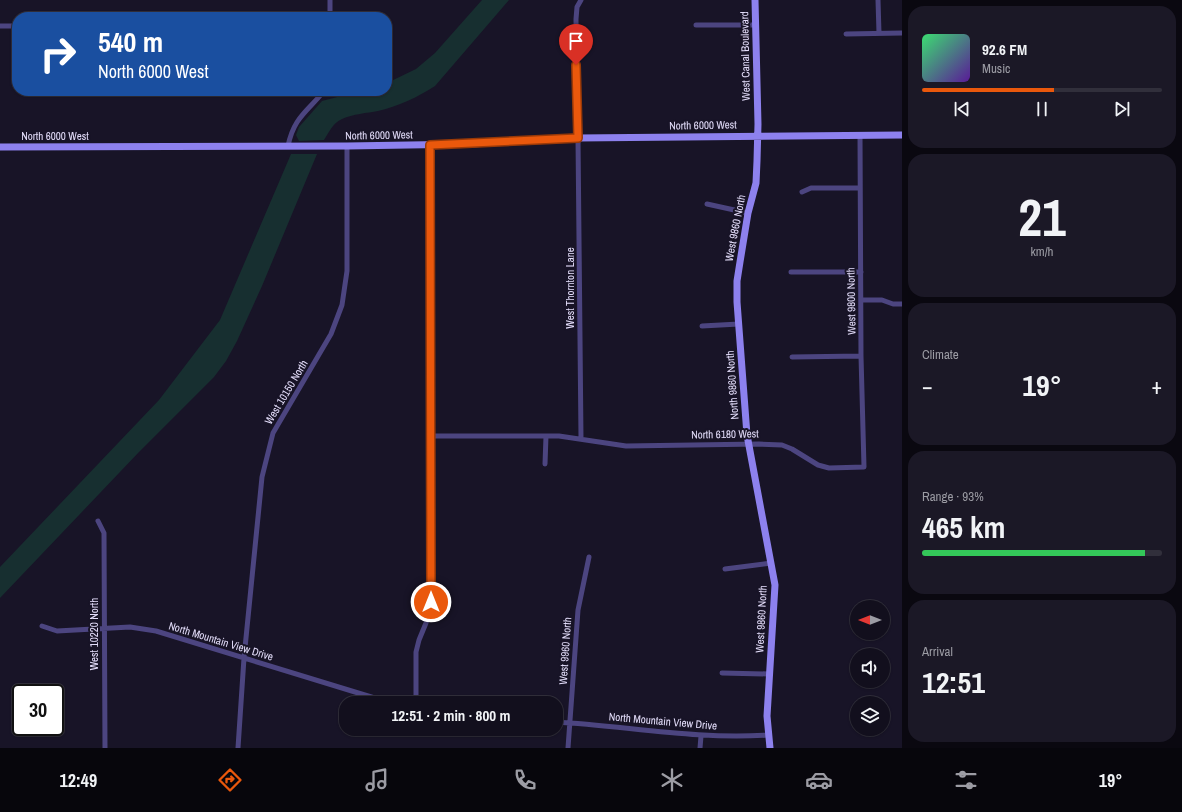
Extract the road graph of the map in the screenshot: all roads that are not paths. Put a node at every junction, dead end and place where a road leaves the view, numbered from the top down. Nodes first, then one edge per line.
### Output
1 (330, 0) edge
2 (581, 0) edge
3 (755, 0) edge
4 (878, 0) edge
5 (330, 12) edge
6 (696, 25) dead end
7 (755, 25) junction
8 (0, 26) edge
9 (12, 26) edge
10 (879, 33) junction
11 (902, 33) edge
12 (846, 34) dead end
13 (319, 96) edge
14 (860, 135) junction
15 (902, 135) edge
16 (758, 136) junction
17 (578, 138) junction
18 (430, 145) junction
19 (288, 146) junction
20 (347, 146) junction
21 (0, 147) edge
22 (859, 188) junction
23 (802, 192) dead end
24 (707, 204) dead end
25 (748, 213) junction
26 (791, 272) dead end
27 (861, 272) junction
28 (862, 300) junction
29 (902, 304) edge
30 (739, 324) junction
31 (702, 326) dead end
32 (861, 356) junction
33 (792, 357) dead end
34 (430, 436) junction
35 (546, 436) junction
36 (581, 438) junction
37 (749, 444) junction
38 (545, 464) dead end
39 (864, 467) joint
40 (98, 521) dead end
41 (589, 557) dead end
42 (771, 563) junction
43 (726, 569) dead end
44 (42, 626) dead end
45 (104, 629) junction
46 (244, 658) junction
47 (722, 673) dead end
48 (769, 674) junction
49 (368, 696) edge
50 (416, 696) edge
51 (563, 722) edge
52 (570, 723) junction
53 (768, 735) junction
54 (701, 736) junction
55 (105, 748) edge
56 (238, 748) edge
57 (568, 748) edge
58 (700, 748) edge
59 (770, 748) edge

1 - 5 street
2 - 17 street
3 - 7 street, West Canal Boulevard
4 - 10 street
6 - 7 street
7 - 16 street, West Canal Boulevard
8 - 9 street
10 - 11 street
10 - 12 street
13 - 19 street
14 - 15 street, North 6000 West
14 - 16 street, North 6000 West
14 - 22 street, West 9800 North
16 - 17 street, North 6000 West
16 - 25 street, West 9860 North
17 - 18 street, North 6000 West
17 - 36 street, West Thornton Lane
18 - 20 street, North 6000 West
18 - 34 street
19 - 20 street, North 6000 West
19 - 21 street, North 6000 West
20 - 46 street, West 10150 North
22 - 23 street
22 - 27 street, West 9800 North
24 - 25 street
25 - 30 street, West 9860 North
26 - 27 street
27 - 28 street, West 9800 North
28 - 29 street
28 - 32 street, West 9800 North
30 - 31 street
30 - 37 street, North 9860 North
32 - 33 street
32 - 39 street, West 9800 North
34 - 35 street, North 6180 West
34 - 50 street
35 - 36 street, North 6180 West
35 - 38 street
36 - 37 street, North 6180 West
37 - 39 street, North 6180 West
37 - 42 street, West 9860 North
40 - 45 street, West 10220 North
41 - 52 street, West 9960 North
42 - 43 street
42 - 48 street, West 9860 North
44 - 45 street, North Mountain View Drive
45 - 46 street, North Mountain View Drive
45 - 55 street, West 10220 North
46 - 49 street, North Mountain View Drive
46 - 56 street, West 10150 North
47 - 48 street
48 - 53 street, West 9860 North
51 - 52 street, North Mountain View Drive
52 - 54 street, North Mountain View Drive
52 - 57 street, West 9960 North
53 - 54 street, North Mountain View Drive
53 - 59 street, West 9860 North
54 - 58 street

